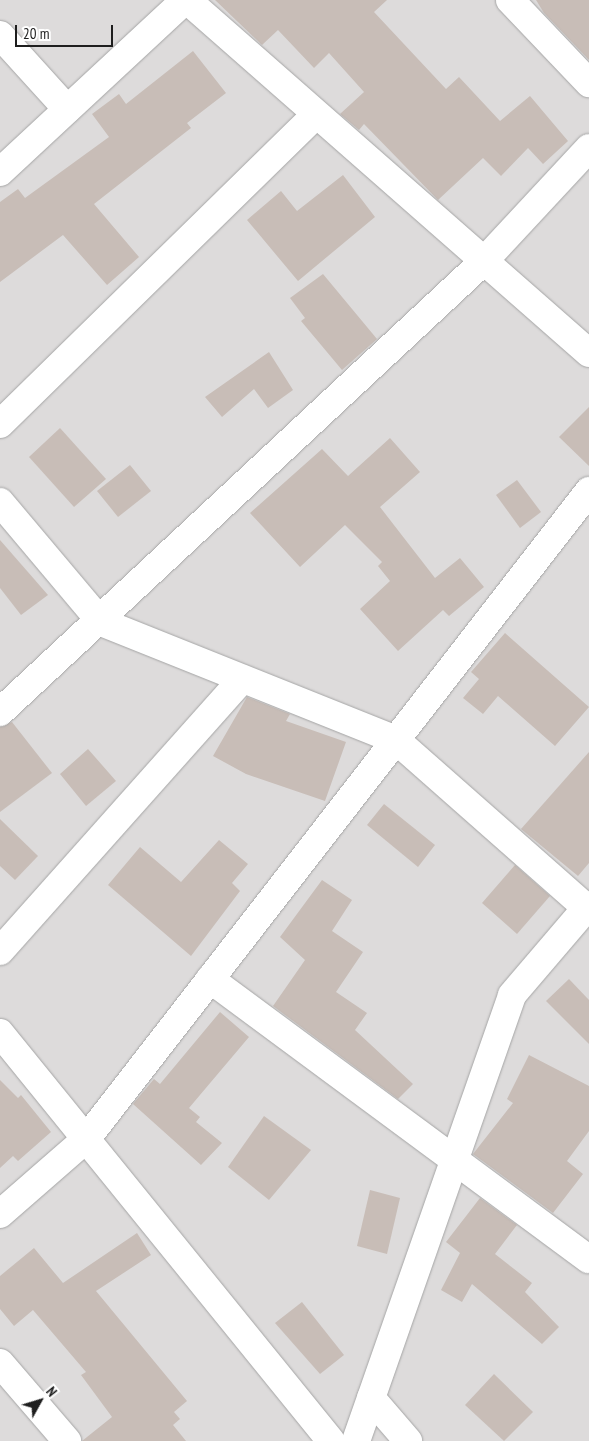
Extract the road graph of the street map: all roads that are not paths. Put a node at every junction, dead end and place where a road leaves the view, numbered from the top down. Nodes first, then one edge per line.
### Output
1 (186, 0) edge
2 (510, 0) edge
3 (0, 35) edge
4 (589, 84) edge
5 (67, 110) junction
6 (316, 115) junction
7 (589, 148) edge
8 (0, 172) edge
9 (484, 262) junction
10 (589, 353) edge
11 (0, 424) edge
12 (589, 491) edge
13 (0, 502) edge
14 (102, 622) junction
15 (242, 679) junction
16 (0, 712) edge
17 (396, 740) junction
18 (588, 907) edge
19 (5, 936) edge
20 (210, 979) junction
21 (0, 1033) edge
22 (88, 1138) junction
23 (454, 1160) junction
24 (0, 1214) edge
25 (589, 1259) edge
26 (0, 1364) edge
27 (371, 1398) junction
28 (67, 1441) edge
29 (331, 1441) edge
30 (356, 1441) edge
31 (408, 1441) edge

1 - 5 street
1 - 6 street
2 - 4 street
3 - 5 street
5 - 8 street
6 - 9 street
6 - 11 street
7 - 9 street
9 - 10 street
9 - 14 street
12 - 17 street
13 - 14 street
14 - 15 street
14 - 16 street
15 - 17 street
15 - 19 street
17 - 18 street
17 - 20 street
18 - 23 street
20 - 22 street
20 - 23 street
21 - 22 street
22 - 24 street
22 - 29 street
23 - 25 street
23 - 27 street
26 - 28 street
27 - 30 street
27 - 31 street

